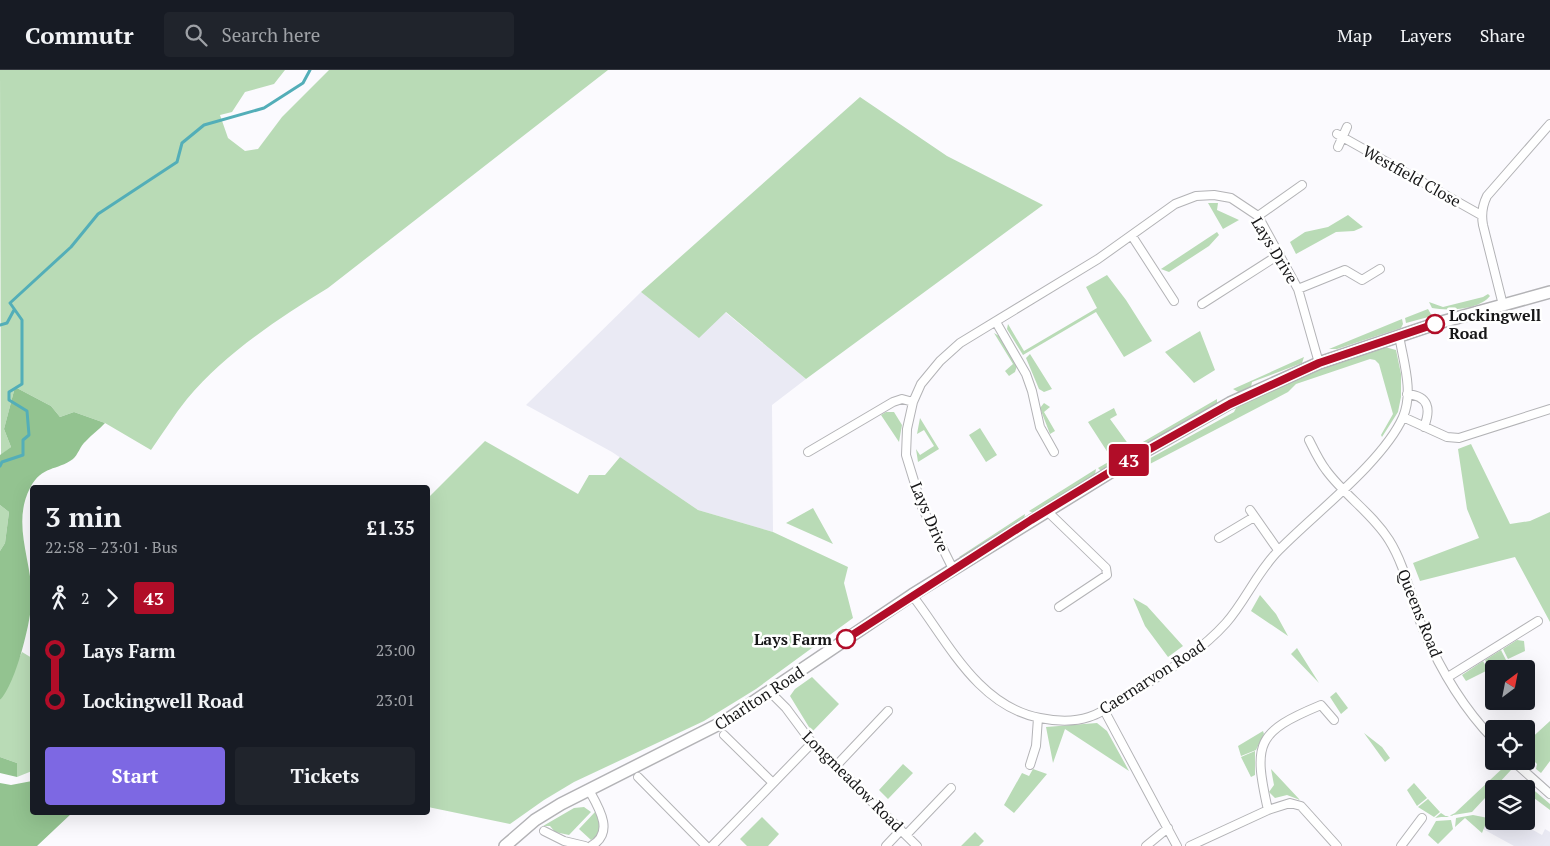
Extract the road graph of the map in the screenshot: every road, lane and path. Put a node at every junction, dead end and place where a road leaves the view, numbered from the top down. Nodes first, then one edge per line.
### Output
1 (1550, 124) edge
2 (1347, 127) dead end
3 (1340, 135) junction
4 (1338, 148) dead end
5 (1302, 185) dead end
6 (1481, 215) junction
7 (1258, 216) junction
8 (1132, 236) junction
9 (1280, 254) junction
10 (1380, 268) dead end
11 (1171, 279) dead end
12 (1163, 284) junction
13 (1298, 289) junction
14 (1550, 292) edge
15 (1174, 301) dead end
16 (1202, 304) dead end
17 (1503, 305) junction
18 (996, 322) junction
19 (1399, 335) junction
20 (1319, 363) junction
21 (1407, 394) junction
22 (913, 402) junction
23 (1550, 409) edge
24 (1403, 417) junction
25 (1424, 427) junction
26 (1309, 440) dead end
27 (808, 452) dead end
28 (1054, 452) dead end
29 (1343, 489) junction
30 (1046, 511) junction
31 (1219, 538) dead end
32 (1278, 550) junction
33 (954, 571) junction
34 (912, 595) junction
35 (1059, 606) dead end
36 (1538, 621) dead end
37 (1448, 677) junction
38 (770, 692) junction
39 (1104, 710) junction
40 (888, 711) dead end
41 (1038, 718) junction
42 (1334, 720) dead end
43 (1485, 730) edge
44 (724, 735) dead end
45 (812, 744) junction
46 (1030, 765) dead end
47 (836, 767) junction
48 (1523, 770) edge
49 (638, 777) dead end
50 (774, 783) junction
51 (951, 788) dead end
52 (588, 790) junction
53 (1550, 794) edge
54 (1268, 810) junction
55 (1422, 818) dead end
56 (1168, 828) junction
57 (544, 831) dead end
58 (904, 832) junction
59 (505, 846) edge
60 (585, 846) edge
61 (591, 846) edge
62 (706, 846) edge
63 (712, 846) edge
64 (886, 846) edge
65 (917, 846) edge
66 (1146, 846) edge
67 (1177, 846) edge
68 (1190, 846) edge
69 (1337, 846) edge
70 (1401, 846) edge

1 - 6 street
2 - 3 street
3 - 4 street
3 - 6 street, Westfield Close
5 - 7 street
6 - 17 street
7 - 8 street, Lays Drive
7 - 9 street, Lays Drive
8 - 12 street
8 - 18 street, Lays Drive
9 - 13 street, Lays Drive
9 - 16 street
10 - 13 street
11 - 12 street
12 - 15 street
13 - 20 street, Lays Drive
14 - 17 street, Charlton Road
17 - 19 street, Charlton Road
18 - 22 street, Lays Drive
18 - 28 street
19 - 20 street, Charlton Road
19 - 21 street
20 - 30 street, Charlton Road
21 - 24 street
21 - 25 street
22 - 27 street
22 - 33 street, Lays Drive
23 - 25 street
24 - 25 street
24 - 29 street, Caernarvon Road
26 - 29 street, Queens Road
29 - 32 street, Caernarvon Road
29 - 37 street, Queens Road
30 - 33 street, Charlton Road
30 - 35 street
31 - 32 street
32 - 39 street, Caernarvon Road
33 - 34 street, Charlton Road
34 - 38 street, Charlton Road
34 - 41 street, Caernarvon Road
36 - 37 street
37 - 43 street, Queens Road
38 - 45 street, Longmeadow Road
38 - 52 street, Charlton Road
39 - 41 street, Caernarvon Road
39 - 56 street
40 - 47 street
41 - 46 street
42 - 54 street
44 - 50 street
45 - 47 street, Longmeadow Road
45 - 50 street
47 - 58 street, Longmeadow Road
48 - 53 street
49 - 62 street
50 - 63 street
51 - 58 street
52 - 59 street, Charlton Road
52 - 61 street
54 - 68 street
54 - 69 street
55 - 70 street
56 - 66 street
56 - 67 street
57 - 60 street
58 - 64 street
58 - 65 street, Longmeadow Road

